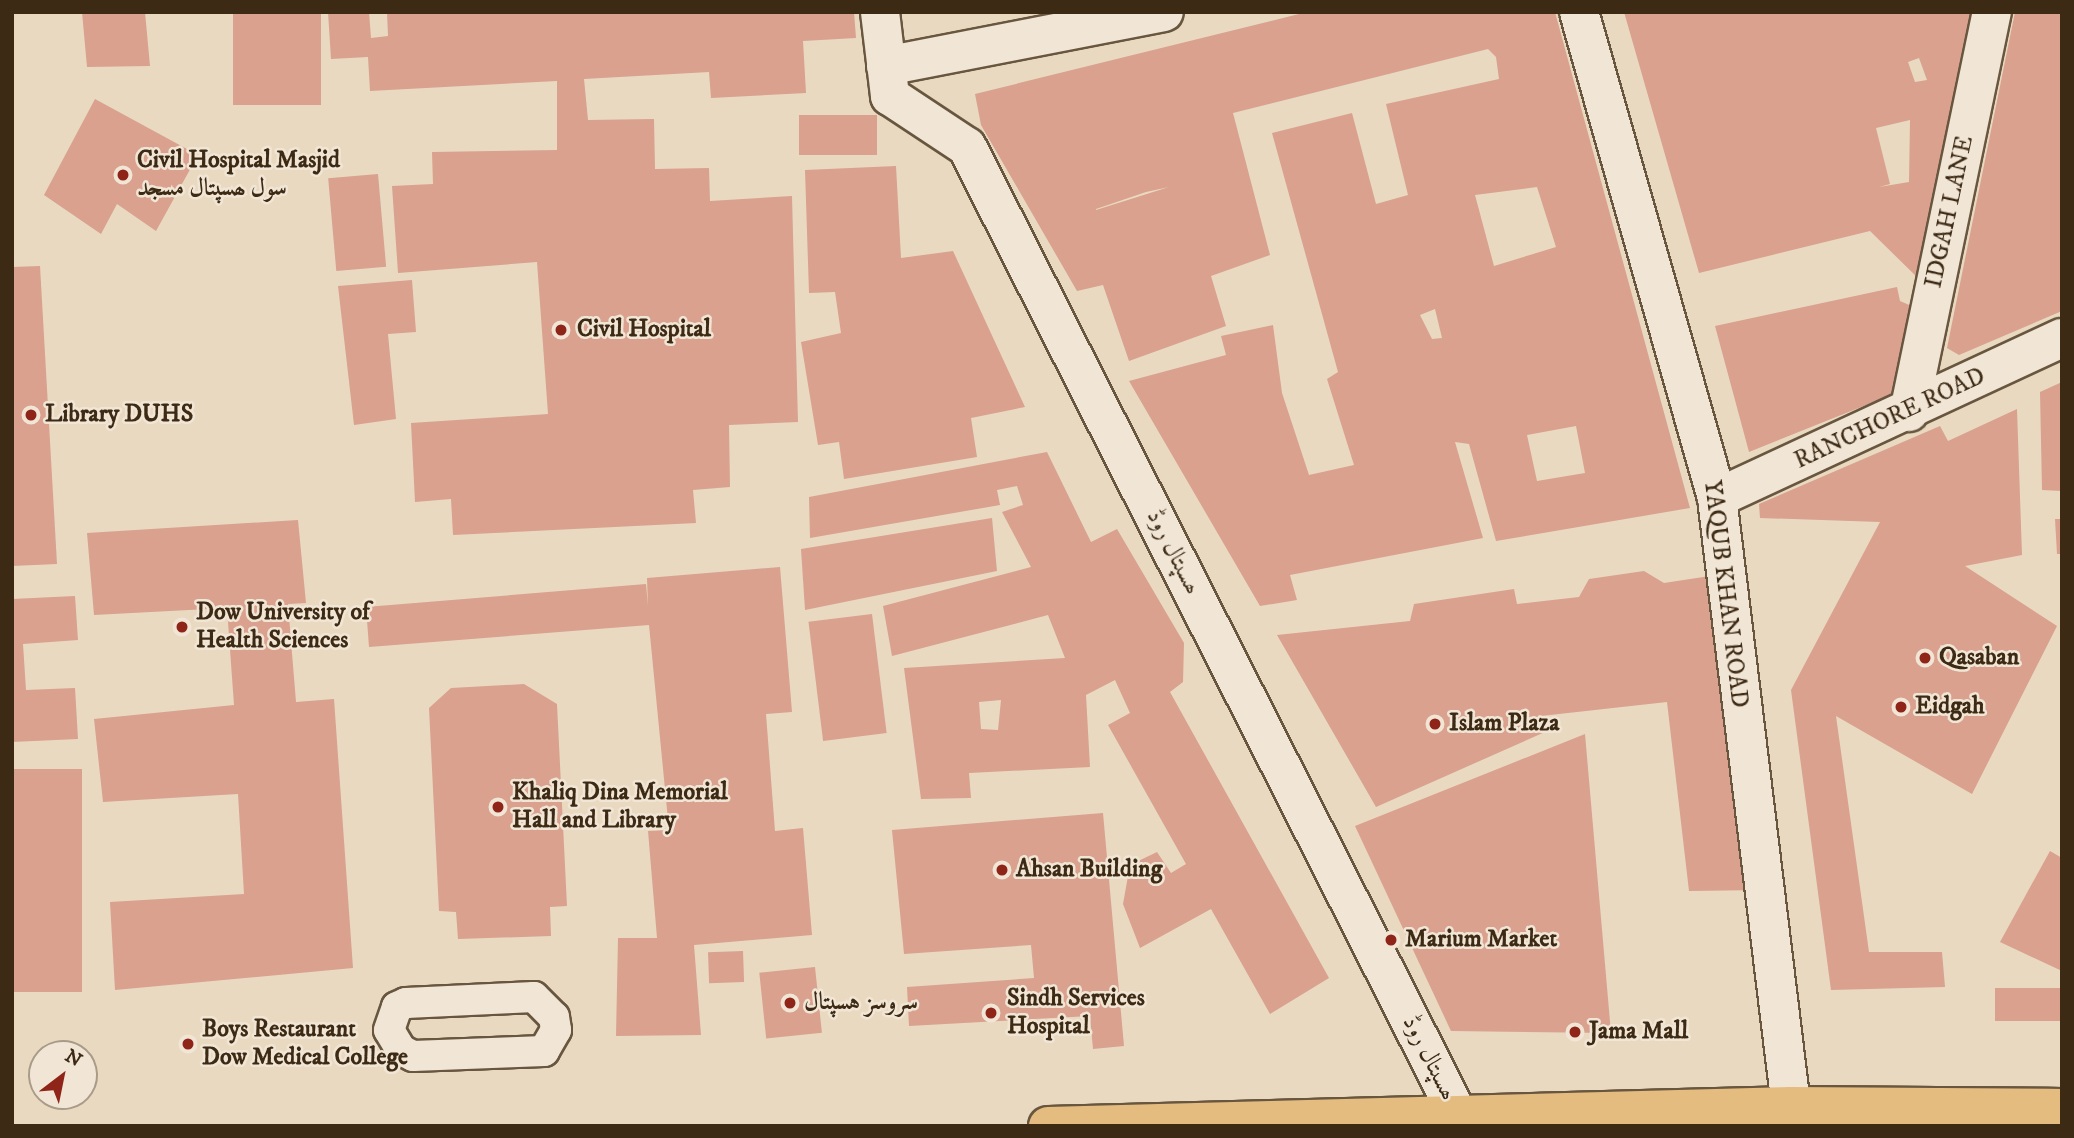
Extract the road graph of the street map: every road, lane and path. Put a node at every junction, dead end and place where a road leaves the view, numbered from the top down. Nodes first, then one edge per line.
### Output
1 (880, 12) edge
2 (1164, 12) edge
3 (1579, 12) edge
4 (1992, 12) edge
5 (886, 66) junction
6 (2062, 338) edge
7 (1909, 412) junction
8 (1717, 498) junction
9 (406, 1003) joint
10 (1791, 1106) junction
11 (2062, 1108) edge
12 (1458, 1115) junction
13 (1048, 1126) edge

1 - 5 street, ھسپتال روڈ
2 - 5 street
3 - 8 street, YAQUB KHAN ROAD
4 - 7 street, IDGAH LANE
5 - 12 street, ھسپتال روڈ
6 - 7 street, RANCHORE ROAD
7 - 8 street, RANCHORE ROAD
8 - 10 street, YAQUB KHAN ROAD
9 - 9 street
10 - 11 highway
10 - 12 highway
12 - 13 highway

